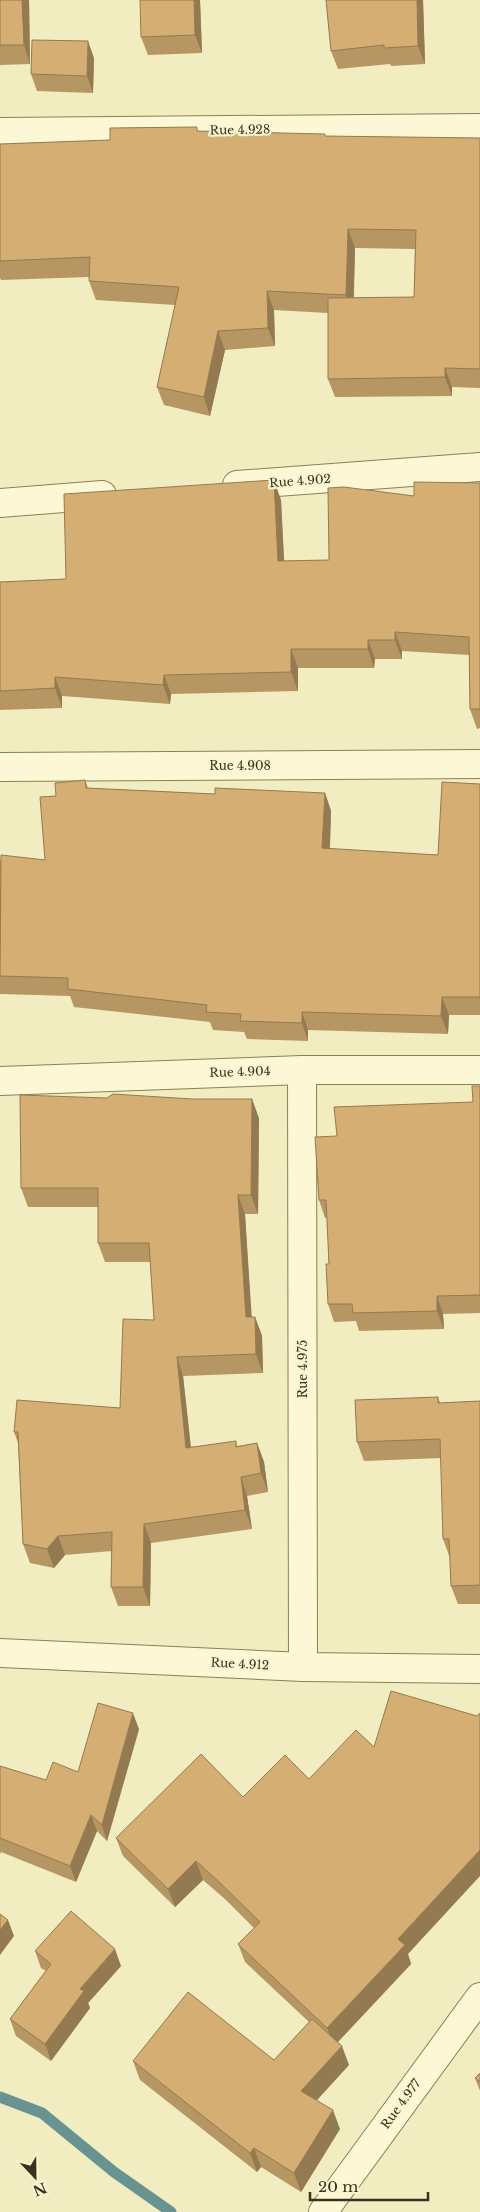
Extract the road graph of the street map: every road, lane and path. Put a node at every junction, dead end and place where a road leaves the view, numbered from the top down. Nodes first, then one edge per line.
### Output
1 (480, 128) edge
2 (0, 132) edge
3 (480, 467) edge
4 (216, 487) edge
5 (127, 494) edge
6 (0, 503) edge
7 (480, 764) edge
8 (0, 767) edge
9 (302, 1070) junction
10 (480, 1070) edge
11 (0, 1081) edge
12 (0, 1653) edge
13 (304, 1667) junction
14 (480, 1669) edge
15 (480, 1997) edge
16 (323, 2212) edge

1 - 2 street, Rue 4.928
3 - 4 street, Rue 4.902
5 - 6 street
7 - 8 street, Rue 4.908
9 - 10 street, Rue 4.904
9 - 11 street, Rue 4.904
9 - 13 street, Rue 4.975
12 - 13 street, Rue 4.912
13 - 14 street, Rue 4.912
15 - 16 street, Rue 4.977

